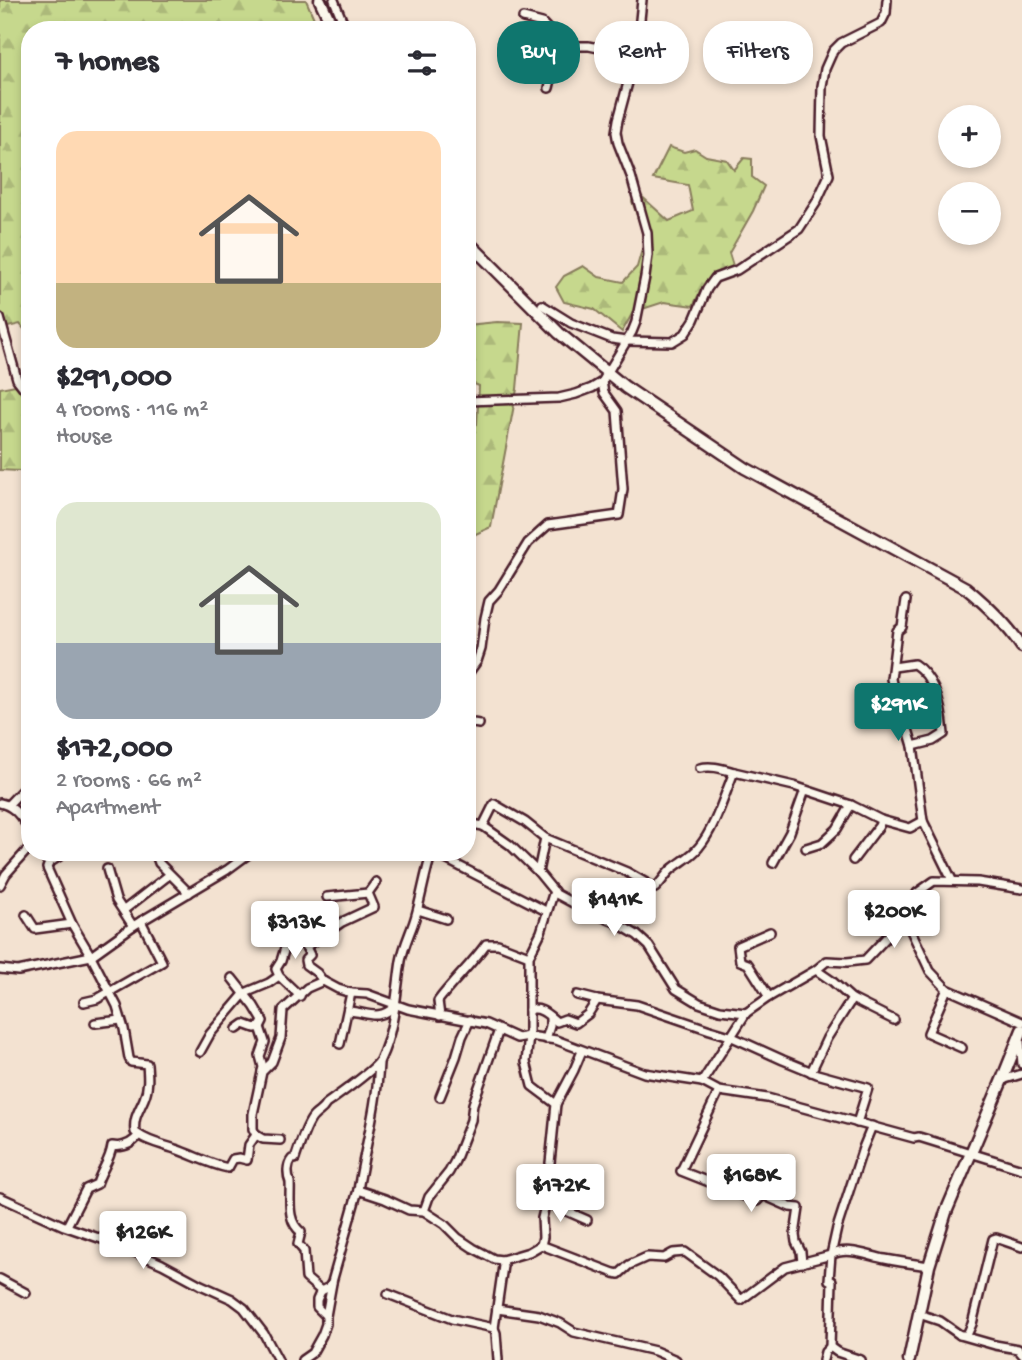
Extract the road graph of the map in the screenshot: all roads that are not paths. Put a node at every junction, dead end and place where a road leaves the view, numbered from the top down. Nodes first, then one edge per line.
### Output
1 (320, 0) edge
2 (334, 0) edge
3 (642, 0) edge
4 (887, 0) edge
5 (523, 18) dead end
6 (330, 21) edge
7 (342, 21) edge
8 (532, 21) edge
9 (640, 21) edge
10 (550, 84) edge
11 (628, 84) edge
12 (549, 88) dead end
13 (476, 251) edge
14 (542, 305) dead end
15 (0, 318) edge
16 (626, 341) junction
17 (608, 372) junction
18 (602, 382) junction
19 (21, 384) edge
20 (476, 401) edge
21 (906, 600) dead end
22 (1019, 636) edge
23 (1022, 648) edge
24 (476, 662) edge
25 (894, 667) junction
26 (476, 724) edge
27 (479, 724) dead end
28 (914, 746) junction
29 (700, 768) dead end
30 (734, 772) junction
31 (21, 790) edge
32 (805, 790) junction
33 (4, 804) edge
34 (851, 805) junction
35 (21, 817) edge
36 (881, 820) junction
37 (923, 821) junction
38 (476, 825) edge
39 (483, 826) junction
40 (545, 838) junction
41 (806, 848) dead end
42 (21, 857) edge
43 (853, 860) dead end
44 (52, 861) edge
45 (158, 861) edge
46 (240, 861) edge
47 (429, 861) edge
48 (450, 861) edge
49 (49, 863) joint
50 (773, 863) dead end
51 (107, 869) dead end
52 (538, 872) junction
53 (169, 875) junction
54 (952, 880) junction
55 (376, 882) dead end
56 (0, 885) edge
57 (1022, 889) edge
58 (554, 891) junction
59 (189, 893) junction
60 (368, 893) junction
61 (327, 897) dead end
62 (124, 910) junction
63 (418, 910) junction
64 (547, 911) junction
65 (26, 915) dead end
66 (905, 918) junction
67 (446, 919) dead end
68 (141, 921) junction
69 (72, 924) junction
70 (133, 926) junction
71 (770, 932) dead end
72 (306, 947) junction
73 (91, 956) junction
74 (529, 956) junction
75 (0, 969) edge
76 (816, 970) junction
77 (279, 976) junction
78 (232, 978) dead end
79 (323, 981) junction
80 (947, 989) junction
81 (110, 992) junction
82 (244, 993) junction
83 (351, 993) junction
84 (577, 995) dead end
85 (300, 996) junction
86 (769, 997) junction
87 (852, 999) junction
88 (597, 1000) junction
89 (84, 1002) dead end
90 (396, 1006) junction
91 (348, 1010) junction
92 (529, 1010) junction
93 (746, 1013) junction
94 (440, 1016) junction
95 (551, 1017) junction
96 (121, 1020) junction
97 (470, 1020) junction
98 (894, 1020) dead end
99 (95, 1023) dead end
100 (1022, 1023) edge
101 (260, 1027) junction
102 (237, 1029) dead end
103 (499, 1030) junction
104 (1021, 1033) edge
105 (528, 1036) junction
106 (730, 1036) junction
107 (546, 1039) junction
108 (341, 1044) dead end
109 (962, 1048) dead end
110 (582, 1051) junction
111 (200, 1052) dead end
112 (379, 1063) junction
113 (1022, 1064) edge
114 (262, 1072) junction
115 (811, 1072) junction
116 (1022, 1074) edge
117 (1002, 1080) junction
118 (702, 1083) junction
119 (719, 1091) junction
120 (440, 1097) dead end
121 (556, 1104) junction
122 (858, 1123) junction
123 (872, 1126) junction
124 (139, 1135) junction
125 (256, 1135) junction
126 (280, 1140) dead end
127 (971, 1154) junction
128 (1022, 1169) edge
129 (358, 1190) junction
130 (0, 1197) edge
131 (546, 1202) junction
132 (424, 1210) junction
133 (587, 1220) dead end
134 (67, 1226) junction
135 (541, 1245) junction
136 (1022, 1247) edge
137 (831, 1255) junction
138 (502, 1260) junction
139 (802, 1263) junction
140 (929, 1266) junction
141 (0, 1279) edge
142 (332, 1282) junction
143 (321, 1291) junction
144 (26, 1293) dead end
145 (388, 1294) dead end
146 (498, 1310) junction
147 (919, 1314) junction
148 (326, 1316) junction
149 (494, 1328) junction
150 (960, 1335) junction
151 (1022, 1340) edge
152 (831, 1347) junction
153 (1020, 1352) edge
154 (278, 1360) edge
155 (302, 1360) edge
156 (498, 1360) edge
157 (676, 1360) edge
158 (823, 1360) edge
159 (862, 1360) edge
160 (909, 1360) edge

1 - 6 main road
2 - 7 street
3 - 9 street
4 - 16 street
5 - 8 street
10 - 12 street
11 - 16 street
13 - 17 main road
14 - 16 street
15 - 19 street
16 - 17 street
17 - 18 street
17 - 22 main road
18 - 20 street
18 - 24 street
21 - 25 street
22 - 23 main road
25 - 28 street
25 - 28 street
26 - 27 street
28 - 37 street
29 - 30 street
30 - 32 street
30 - 40 street
31 - 33 street
32 - 34 street
32 - 50 street
33 - 35 street
34 - 36 street
34 - 41 street
36 - 37 street
36 - 43 street
37 - 54 street
38 - 39 street
39 - 40 street
39 - 52 street
40 - 52 street
42 - 56 street
44 - 49 street
45 - 53 street
46 - 59 street
47 - 63 street
48 - 64 street
49 - 69 street
51 - 62 street
52 - 58 street
53 - 59 street
53 - 62 street
54 - 57 street
54 - 66 street
55 - 60 street
58 - 64 street
58 - 93 street
59 - 68 street
60 - 61 street
60 - 72 street
62 - 70 street
63 - 67 street
63 - 90 street
64 - 74 street
65 - 69 street
66 - 76 street
66 - 80 street
68 - 70 street
68 - 81 street
69 - 73 street
70 - 73 street
71 - 86 street
72 - 77 street
72 - 79 street
73 - 75 street
73 - 81 street
74 - 92 street
74 - 94 street
76 - 86 street
76 - 87 street
77 - 82 street
77 - 85 street
78 - 82 street
79 - 83 street
79 - 85 street
80 - 100 street
80 - 109 street
81 - 89 street
81 - 96 street
82 - 101 street
82 - 111 street
83 - 90 street
83 - 91 street
84 - 88 street
85 - 114 street
86 - 93 street
87 - 98 street
87 - 115 street
88 - 95 street
88 - 106 street
90 - 91 street
90 - 94 street
90 - 112 street
91 - 108 street
92 - 95 street
92 - 105 street
93 - 106 street
94 - 97 street
95 - 107 street
96 - 99 street
96 - 124 street
97 - 103 street
97 - 120 street
101 - 102 street
101 - 114 street
103 - 105 street
103 - 132 street
104 - 113 street
104 - 117 main road
105 - 107 street
105 - 121 street
106 - 115 street
106 - 118 street
107 - 110 street
110 - 118 street
110 - 121 street
112 - 129 street
112 - 143 street
114 - 125 street
115 - 122 street
116 - 117 street
117 - 127 main road
118 - 119 street
119 - 122 street
119 - 139 street
121 - 131 street
122 - 123 street
123 - 127 street
123 - 137 street
124 - 125 street
124 - 134 street
125 - 126 street
127 - 128 street
127 - 140 main road
129 - 132 street
129 - 142 street
130 - 134 street
131 - 133 street
131 - 135 street
132 - 138 street
134 - 154 street
135 - 138 street
135 - 139 street
136 - 150 street
137 - 139 street
137 - 140 street
137 - 152 street
138 - 146 street
140 - 147 main road
141 - 144 street
142 - 143 street
142 - 148 street
143 - 148 street
145 - 149 street
146 - 149 street
146 - 157 street
147 - 150 street
147 - 160 main road
148 - 155 street
149 - 156 street
150 - 153 street
151 - 153 street
152 - 158 street
152 - 159 street

